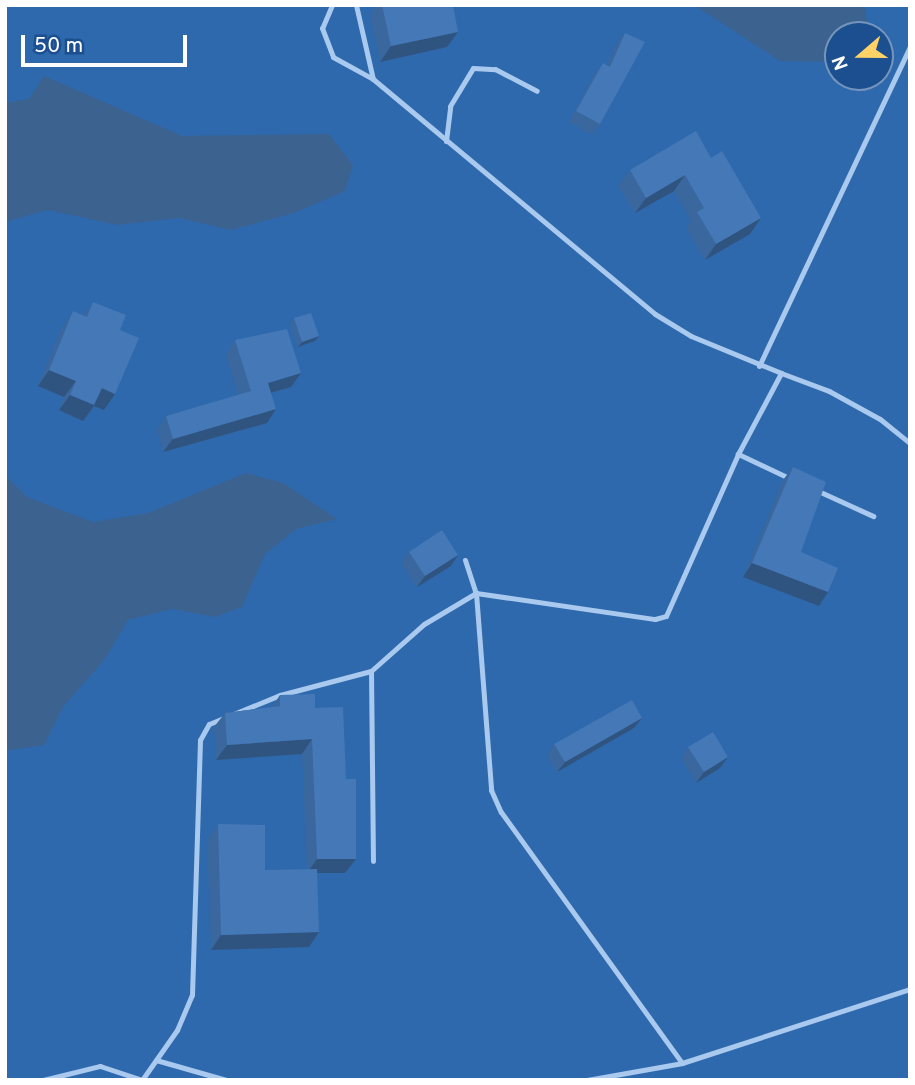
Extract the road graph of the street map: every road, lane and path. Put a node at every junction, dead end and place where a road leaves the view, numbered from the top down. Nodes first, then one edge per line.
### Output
1 (332, 5) edge
2 (356, 5) edge
3 (910, 47) edge
4 (373, 79) junction
5 (537, 91) dead end
6 (446, 141) junction
7 (759, 366) junction
8 (781, 373) junction
9 (910, 443) edge
10 (738, 454) junction
11 (873, 516) dead end
12 (465, 560) dead end
13 (476, 593) junction
14 (371, 671) junction
15 (373, 862) dead end
16 (910, 989) edge
17 (156, 1059) junction
18 (682, 1063) junction
19 (43, 1080) edge
20 (142, 1080) edge
21 (226, 1080) edge
22 (587, 1080) edge

1 - 4 lane
2 - 4 lane
3 - 7 lane
4 - 6 lane
5 - 6 lane
6 - 7 lane
7 - 8 lane
8 - 9 lane
8 - 10 lane
10 - 11 lane
10 - 13 lane
12 - 13 lane
13 - 14 lane
13 - 18 lane
14 - 15 lane
14 - 17 lane
16 - 18 lane
17 - 20 lane
17 - 21 lane
18 - 22 lane
19 - 20 lane

